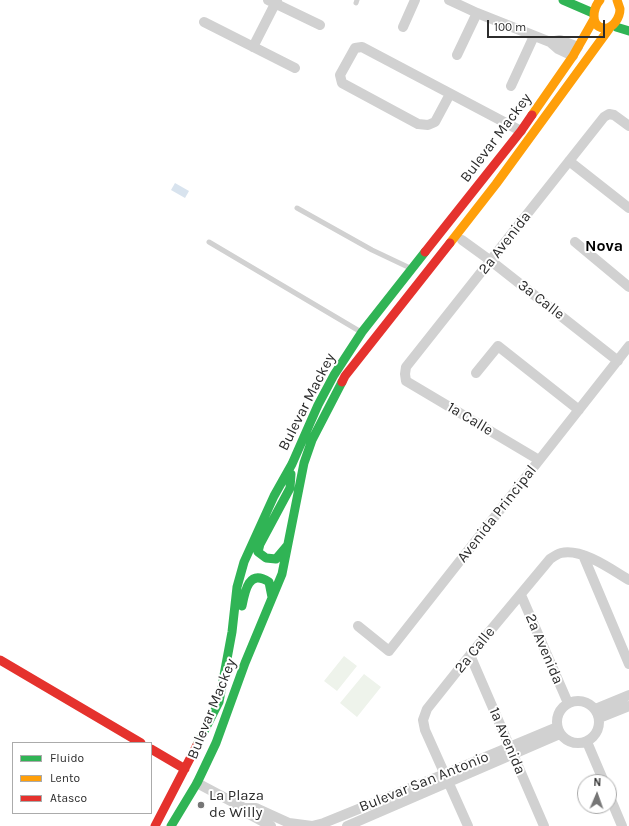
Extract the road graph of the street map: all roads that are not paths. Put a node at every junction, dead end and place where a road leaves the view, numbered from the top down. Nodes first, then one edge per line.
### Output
1 (415, 0) edge
2 (449, 0) edge
3 (563, 0) edge
4 (600, 0) edge
5 (617, 0) edge
6 (273, 1) edge
7 (626, 11) edge
8 (477, 13) junction
9 (593, 16) junction
10 (204, 22) dead end
11 (320, 25) dead end
12 (403, 27) dead end
13 (612, 28) junction
14 (629, 31) edge
15 (534, 36) junction
16 (550, 42) junction
17 (253, 47) junction
18 (578, 47) junction
19 (457, 55) dead end
20 (573, 56) junction
21 (295, 68) dead end
22 (511, 86) dead end
23 (450, 94) junction
24 (629, 126) edge
25 (521, 131) junction
26 (569, 161) junction
27 (297, 208) dead end
28 (629, 208) edge
29 (462, 240) dead end
30 (209, 242) dead end
31 (575, 242) dead end
32 (491, 261) junction
33 (413, 269) junction
34 (629, 287) edge
35 (362, 332) junction
36 (629, 346) edge
37 (618, 361) junction
38 (476, 373) dead end
39 (404, 374) joint
40 (579, 410) junction
41 (539, 460) junction
42 (292, 464) junction
43 (287, 545) junction
44 (583, 555) junction
45 (609, 568) junction
46 (629, 580) edge
47 (594, 582) junction
48 (521, 594) junction
49 (272, 598) junction
50 (358, 626) dead end
51 (232, 632) junction
52 (470, 655) junction
53 (0, 660) edge
54 (629, 664) edge
55 (629, 695) edge
56 (568, 703) junction
57 (629, 706) edge
58 (597, 713) junction
59 (558, 730) junction
60 (139, 742) edge
61 (587, 742) junction
62 (152, 750) edge
63 (511, 751) junction
64 (185, 769) junction
65 (601, 774) edge
66 (447, 778) junction
67 (197, 782) junction
68 (244, 808) junction
69 (617, 814) edge
70 (155, 826) edge
71 (171, 826) edge
72 (272, 826) edge
73 (347, 826) edge
74 (468, 826) edge
75 (544, 826) edge
76 (622, 826) edge

1 - 12 street
2 - 8 street
3 - 9 main road
4 - 9 main road, Bulevar Mackey
5 - 7 main road
6 - 11 street
6 - 17 street
7 - 13 main road, Bulevar Mackey
8 - 15 street
8 - 19 street
9 - 13 main road
9 - 18 main road, Bulevar Mackey
10 - 17 street
13 - 14 main road
13 - 43 main road, Bulevar Mackey
15 - 16 street
15 - 22 street
16 - 18 street
16 - 20 street
17 - 21 street
18 - 20 main road, Bulevar Mackey
20 - 25 main road, Bulevar Mackey
23 - 23 street
23 - 25 street
24 - 26 street, 2a Avenida
25 - 33 main road, Bulevar Mackey
26 - 28 street
26 - 32 street, 2a Avenida
27 - 33 lane
29 - 32 street, 3a Calle
30 - 35 lane
31 - 34 street
32 - 37 street, 3a Calle
32 - 39 street, 2a Avenida
33 - 35 main road, Bulevar Mackey
35 - 42 main road, Bulevar Mackey
36 - 37 street, Avenida Principal
37 - 40 street, Avenida Principal
38 - 40 street
39 - 41 street, 1a Calle
40 - 41 street, Avenida Principal
41 - 50 street, Avenida Principal
42 - 43 main road
42 - 51 main road, Bulevar Mackey
43 - 49 main road, Bulevar Mackey
44 - 45 street, 2a Calle
44 - 47 street
44 - 48 street, 2a Calle
45 - 46 street, 2a Calle
45 - 47 street
47 - 54 street
48 - 52 street, 2a Calle
48 - 56 street, 2a Avenida
49 - 51 main road
49 - 67 main road, Bulevar Mackey
51 - 64 main road, Bulevar Mackey
52 - 63 street, 1a Avenida
52 - 66 street, 2a Calle
53 - 60 main road
55 - 58 street
56 - 58 street
56 - 59 street
57 - 58 street
58 - 61 street
59 - 61 street
59 - 63 street, Bulevar San Antonio
61 - 65 street
62 - 64 main road
63 - 66 street, Bulevar San Antonio
63 - 75 street, 1a Avenida
64 - 70 main road, Bulevar Mackey
66 - 68 street, Bulevar San Antonio
66 - 73 street, Bulevar San Antonio
66 - 74 street
67 - 68 street, Bulevar San Antonio
67 - 71 main road, Bulevar Mackey
68 - 72 street, Bulevar San Antonio
69 - 76 street

